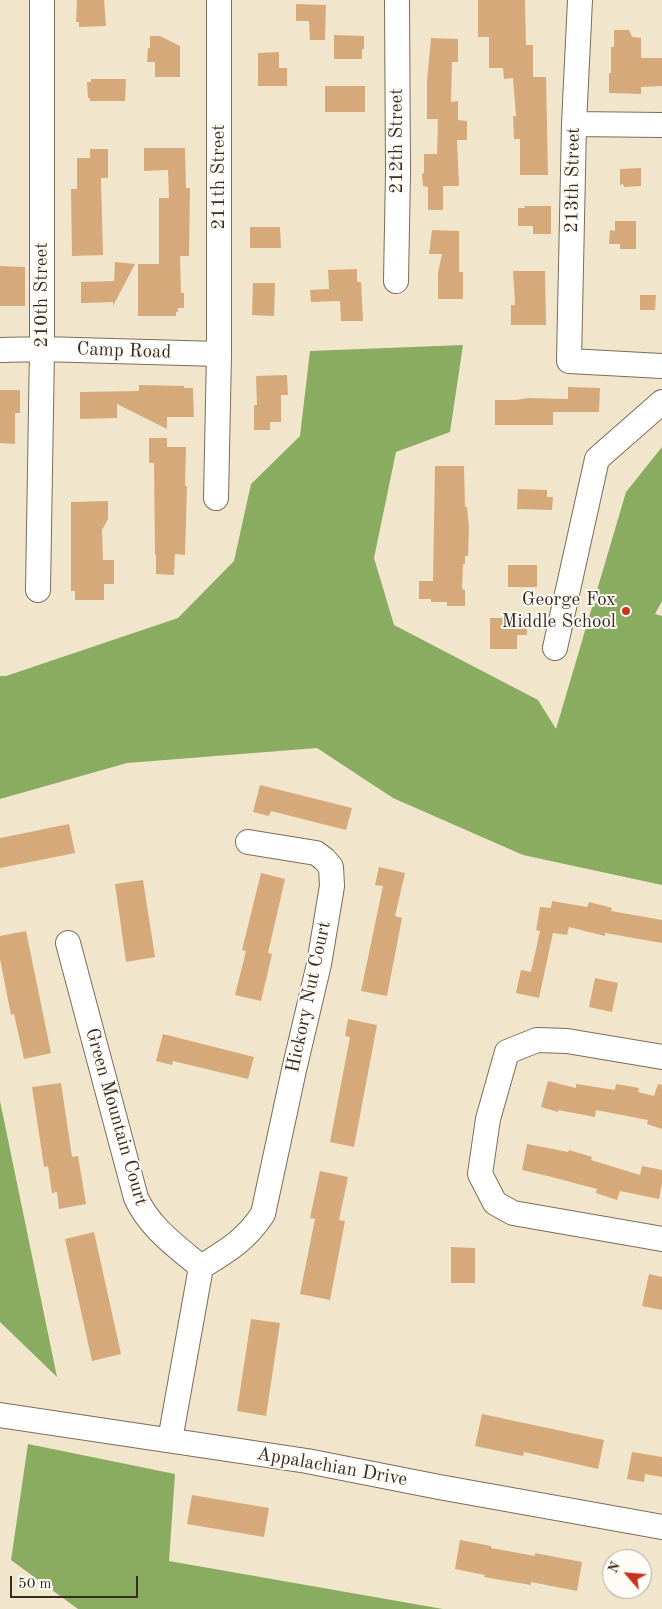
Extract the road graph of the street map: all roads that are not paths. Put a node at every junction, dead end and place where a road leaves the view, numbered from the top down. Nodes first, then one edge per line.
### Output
1 (42, 0) edge
2 (219, 0) edge
3 (397, 0) edge
4 (580, 0) edge
5 (574, 124) junction
6 (662, 125) edge
7 (396, 281) dead end
8 (42, 349) junction
9 (0, 350) edge
10 (219, 354) junction
11 (662, 366) edge
12 (662, 402) edge
13 (216, 498) dead end
14 (38, 590) dead end
15 (555, 648) dead end
16 (248, 842) dead end
17 (68, 944) dead end
18 (662, 1057) edge
19 (662, 1239) edge
20 (201, 1267) junction
21 (0, 1419) edge
22 (170, 1440) junction
23 (662, 1527) edge

1 - 8 street, 210th Street
2 - 10 street, 211th Street
3 - 7 street, 212th Street
4 - 5 street, 213th Street
5 - 6 street
5 - 11 street, 213th Street
8 - 9 street, Camp Road
8 - 10 street, Camp Road
8 - 14 street, 210th Street
10 - 13 street, 211th Street
12 - 15 street
16 - 20 street, Hickory Nut Court
17 - 20 street, Green Mountain Court
18 - 19 street
20 - 22 street
21 - 22 street, Appalachian Drive
22 - 23 street, Appalachian Drive

